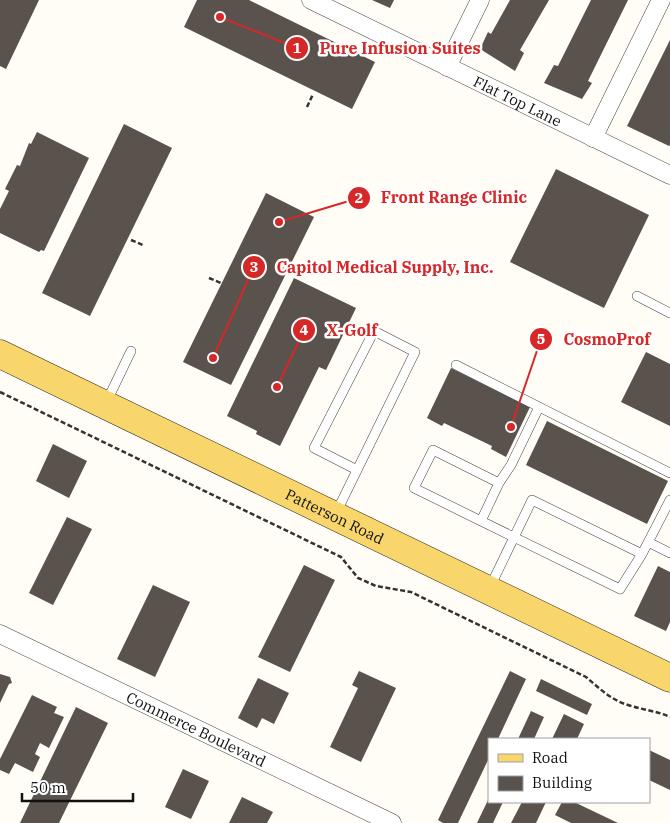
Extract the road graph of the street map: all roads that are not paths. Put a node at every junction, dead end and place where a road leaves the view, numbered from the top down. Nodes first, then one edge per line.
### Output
1 (311, 0) edge
2 (480, 0) edge
3 (661, 0) edge
4 (331, 4) edge
5 (447, 67) junction
6 (593, 138) junction
7 (670, 175) edge
8 (637, 296) dead end
9 (670, 312) edge
10 (131, 351) dead end
11 (0, 354) edge
12 (456, 366) dead end
13 (105, 405) junction
14 (539, 407) junction
15 (357, 470) junction
16 (670, 473) edge
17 (499, 483) junction
18 (670, 500) edge
19 (334, 515) junction
20 (481, 521) junction
21 (514, 538) junction
22 (650, 543) junction
23 (670, 552) edge
24 (642, 554) junction
25 (488, 590) junction
26 (0, 634) edge
27 (670, 678) edge
28 (392, 823) edge

1 - 4 street, Flat Top Lane
2 - 5 street
3 - 6 street
4 - 5 street, Flat Top Lane
5 - 6 street, Flat Top Lane
6 - 7 street, Flat Top Lane
8 - 9 lane
10 - 13 lane
11 - 13 main road, Patterson Road
12 - 14 lane
13 - 19 main road, Patterson Road
14 - 16 lane
14 - 17 lane
15 - 15 lane
15 - 19 lane
17 - 20 lane
17 - 20 lane
18 - 22 lane
19 - 25 main road, Patterson Road
20 - 21 lane
21 - 24 lane
21 - 24 lane
21 - 25 lane
22 - 23 lane
22 - 24 lane
25 - 27 main road, Patterson Road
26 - 28 street, Commerce Boulevard

